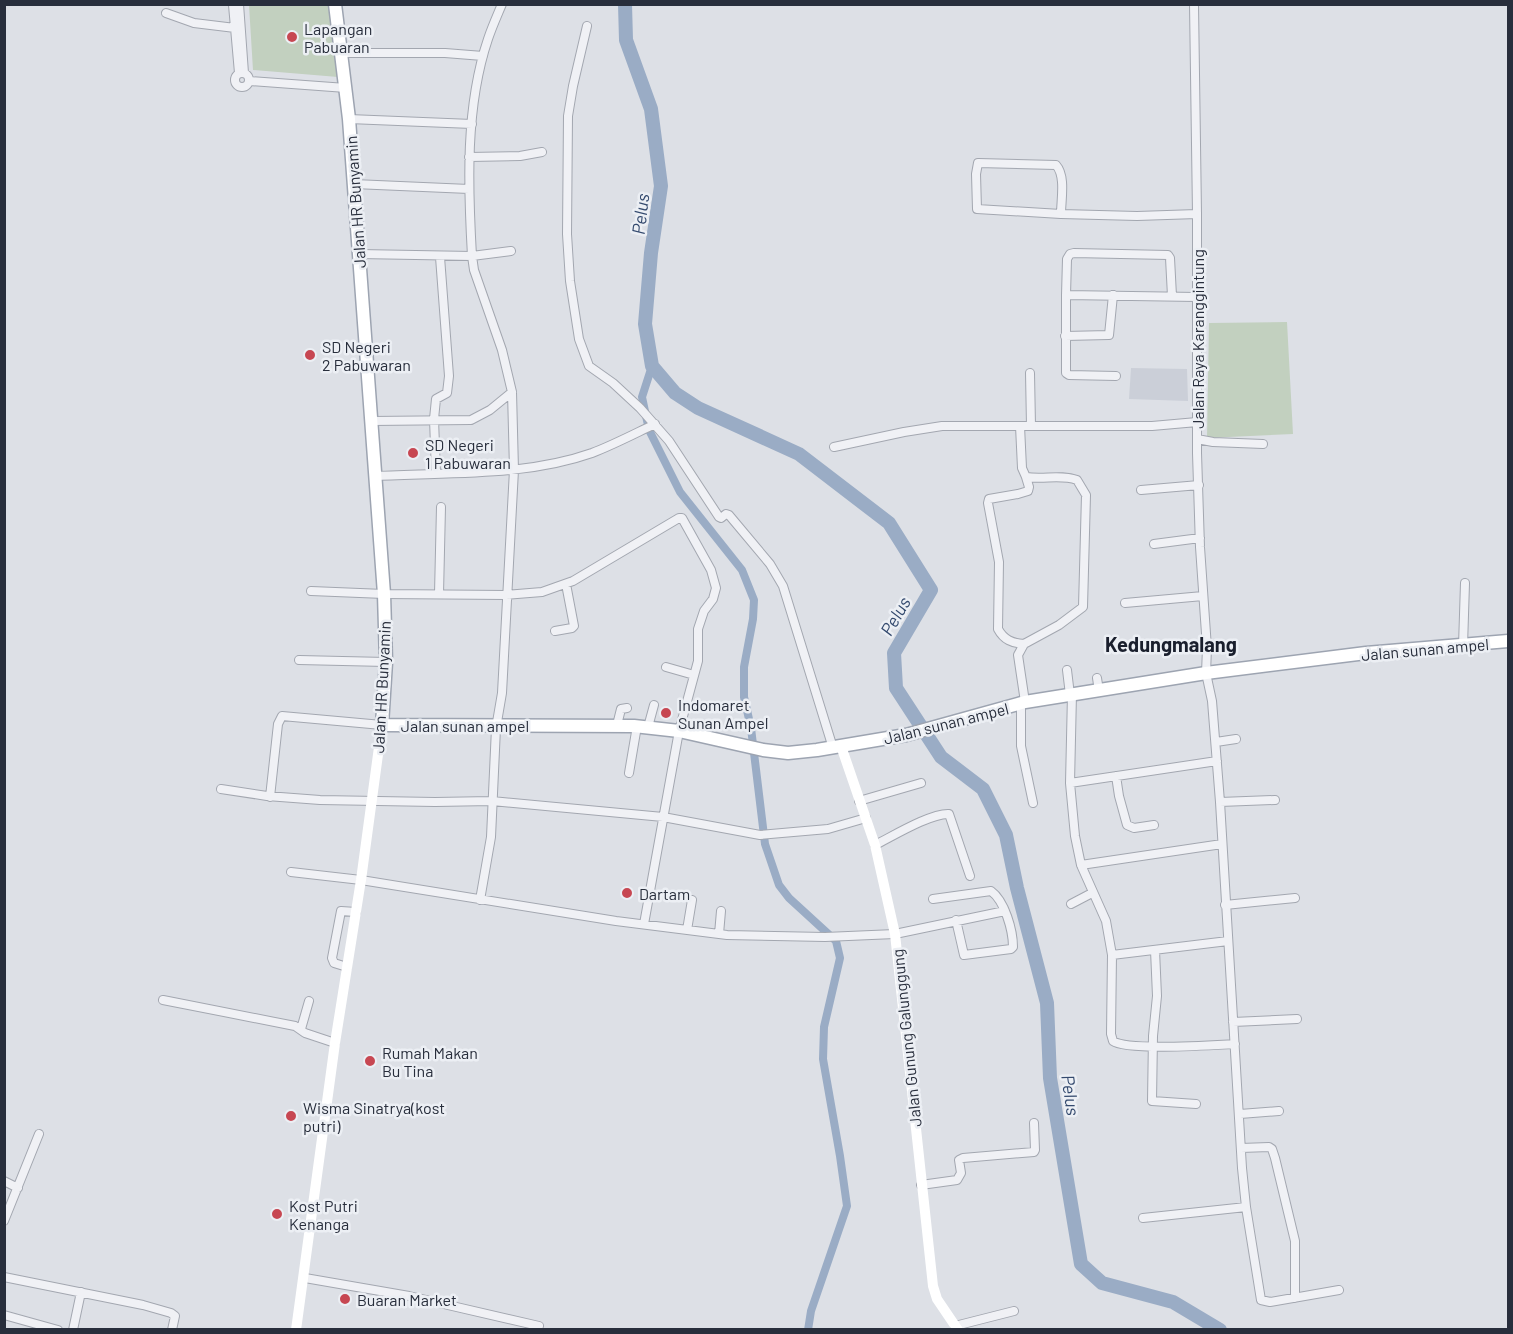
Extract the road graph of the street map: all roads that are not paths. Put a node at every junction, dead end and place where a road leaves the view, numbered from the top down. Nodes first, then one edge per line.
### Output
1 (239, 4) edge
2 (335, 4) edge
3 (502, 4) edge
4 (1194, 4) edge
5 (232, 5) edge
6 (166, 13) dead end
7 (587, 26) dead end
8 (235, 28) junction
9 (341, 53) junction
10 (483, 56) junction
11 (244, 76) junction
12 (346, 88) junction
13 (349, 119) junction
14 (472, 124) junction
15 (542, 152) dead end
16 (469, 157) junction
17 (354, 184) junction
18 (469, 189) junction
19 (1061, 214) junction
20 (1197, 214) junction
21 (511, 251) dead end
22 (360, 254) junction
23 (472, 256) junction
24 (440, 257) junction
25 (1066, 295) junction
26 (1113, 295) junction
27 (1172, 296) junction
28 (1197, 297) junction
29 (1065, 336) junction
30 (1030, 373) dead end
31 (1116, 376) dead end
32 (512, 392) junction
33 (434, 419) junction
34 (371, 421) junction
35 (1197, 422) junction
36 (655, 424) junction
37 (1020, 426) junction
38 (1031, 426) junction
39 (1197, 439) junction
40 (1263, 444) dead end
41 (834, 447) dead end
42 (514, 470) junction
43 (436, 473) junction
44 (376, 476) junction
45 (1026, 477) junction
46 (1199, 485) junction
47 (1141, 490) dead end
48 (441, 507) dead end
49 (1200, 538) junction
50 (1154, 544) dead end
51 (1465, 583) dead end
52 (566, 584) junction
53 (311, 591) dead end
54 (384, 594) junction
55 (439, 594) junction
56 (506, 595) junction
57 (1203, 596) junction
58 (1125, 603) dead end
59 (555, 631) dead end
60 (1509, 641) edge
61 (1024, 644) junction
62 (1463, 646) junction
63 (299, 660) dead end
64 (386, 662) junction
65 (666, 667) dead end
66 (1067, 670) dead end
67 (1206, 673) junction
68 (694, 675) junction
69 (1071, 695) junction
70 (1023, 703) junction
71 (654, 705) dead end
72 (627, 708) dead end
73 (382, 725) junction
74 (496, 725) junction
75 (617, 725) junction
76 (643, 727) junction
77 (679, 731) junction
78 (1236, 739) dead end
79 (1216, 742) junction
80 (837, 747) junction
81 (1216, 761) junction
82 (629, 773) dead end
83 (1116, 776) junction
84 (921, 783) dead end
85 (1070, 783) junction
86 (221, 789) dead end
87 (270, 797) junction
88 (1275, 800) dead end
89 (371, 801) junction
90 (492, 801) junction
91 (859, 801) junction
92 (1220, 802) junction
93 (1033, 803) dead end
94 (663, 817) junction
95 (866, 818) junction
96 (1154, 825) dead end
97 (875, 844) junction
98 (1222, 844) junction
99 (1081, 865) junction
100 (291, 872) dead end
101 (970, 876) dead end
102 (361, 880) junction
103 (1092, 893) junction
104 (1295, 898) dead end
105 (933, 899) dead end
106 (480, 900) junction
107 (692, 900) dead end
108 (1071, 904) dead end
109 (1225, 905) junction
110 (721, 911) dead end
111 (1005, 911) junction
112 (356, 912) junction
113 (956, 920) junction
114 (644, 924) junction
115 (687, 930) junction
116 (719, 934) junction
117 (895, 934) junction
118 (1228, 941) junction
119 (1155, 950) junction
120 (1112, 955) junction
121 (347, 967) junction
122 (163, 1000) dead end
123 (309, 1001) dead end
124 (1297, 1019) dead end
125 (1233, 1022) junction
126 (301, 1029) junction
127 (335, 1043) junction
128 (1235, 1044) junction
129 (1153, 1046) junction
130 (1196, 1104) dead end
131 (1279, 1112) dead end
132 (1240, 1114) junction
133 (1034, 1123) dead end
134 (39, 1134) dead end
135 (1241, 1148) junction
136 (4, 1181) edge
137 (921, 1185) junction
138 (18, 1188) junction
139 (1246, 1207) junction
140 (1143, 1218) dead end
141 (4, 1221) edge
142 (4, 1277) edge
143 (305, 1278) junction
144 (1339, 1290) dead end
145 (81, 1292) junction
146 (1295, 1298) junction
147 (1014, 1311) dead end
148 (4, 1315) edge
149 (539, 1326) dead end
150 (957, 1328) edge
151 (58, 1329) edge
152 (73, 1329) edge
153 (172, 1329) edge
154 (296, 1329) edge

1 - 5 street
1 - 11 street
2 - 9 main road, Jalan HR Bunyamin
3 - 10 street
4 - 20 street, Jalan Raya Karanggintung
5 - 8 street
6 - 8 street
7 - 36 street
8 - 11 street
9 - 10 street
9 - 12 main road, Jalan HR Bunyamin
10 - 14 street
11 - 12 street
12 - 13 main road, Jalan HR Bunyamin
13 - 14 street
13 - 17 main road, Jalan HR Bunyamin
14 - 16 street
15 - 16 street
16 - 18 street
17 - 18 street
17 - 22 main road, Jalan HR Bunyamin
18 - 23 street
19 - 19 street
19 - 20 street
20 - 28 street, Jalan Raya Karanggintung
21 - 23 street
22 - 24 street
22 - 34 main road, Jalan HR Bunyamin
23 - 24 street
23 - 32 street
24 - 33 street
25 - 26 street
25 - 27 street
25 - 29 street
26 - 27 street
26 - 29 street
27 - 28 street
28 - 35 street, Jalan Raya Karanggintung
29 - 31 street
30 - 38 street
32 - 33 street
32 - 42 street
33 - 34 street
33 - 43 street
34 - 44 main road, Jalan HR Bunyamin
35 - 38 street
35 - 39 street, Jalan Raya Karanggintung
36 - 42 street
36 - 80 street
37 - 38 street
37 - 41 street
37 - 45 street
39 - 40 street
39 - 46 street, Jalan Raya Karanggintung
42 - 43 street
42 - 56 street
43 - 44 street
44 - 54 main road, Jalan HR Bunyamin
45 - 61 street
45 - 61 street
46 - 47 street
46 - 49 street, Jalan Raya Karanggintung
48 - 55 street
49 - 50 street
49 - 57 street, Jalan Raya Karanggintung
51 - 62 street
52 - 56 street
52 - 59 street
52 - 68 street
53 - 54 street
54 - 55 street
54 - 64 main road, Jalan HR Bunyamin
55 - 56 street
56 - 74 street
57 - 58 street
57 - 67 street, Jalan Raya Karanggintung
60 - 62 main road, Jalan sunan ampel
61 - 70 street
62 - 67 main road, Jalan sunan ampel
63 - 64 street
64 - 73 main road, Jalan HR Bunyamin
65 - 68 street
66 - 69 street
67 - 69 main road, Jalan sunan ampel
67 - 79 street, Jalan Raya Karanggintung
68 - 77 street
69 - 70 main road, Jalan sunan ampel
69 - 85 street
70 - 80 main road, Jalan sunan ampel
70 - 93 street
71 - 76 street
72 - 75 street
73 - 74 main road, Jalan sunan ampel
73 - 87 street
73 - 89 main road, Jalan HR Bunyamin
74 - 75 main road, Jalan sunan ampel
74 - 90 street
75 - 76 main road, Jalan sunan ampel
76 - 77 main road, Jalan sunan ampel
76 - 82 street
77 - 80 main road, Jalan sunan ampel
77 - 94 street
78 - 79 street
79 - 81 street, Jalan Raya Karanggintung
80 - 91 main road, Jalan Gunung Galunggung
81 - 83 street
81 - 92 street, Jalan Raya Karanggintung
83 - 85 street
83 - 96 street
84 - 91 street
85 - 99 street
86 - 87 street
87 - 89 street
88 - 92 street
89 - 90 street
89 - 102 main road, Jalan HR Bunyamin
90 - 94 street
90 - 106 street
91 - 95 main road, Jalan Gunung Galunggung
92 - 98 street, Jalan Raya Karanggintung
94 - 95 street
94 - 114 street
95 - 97 main road, Jalan Gunung Galunggung
97 - 101 street
97 - 117 main road, Jalan Gunung Galunggung
98 - 99 street
98 - 109 street, Jalan Raya Karanggintung
99 - 103 street
100 - 102 street
102 - 106 street
102 - 112 main road, Jalan HR Bunyamin
103 - 108 street
103 - 120 street
104 - 109 street
105 - 111 street
106 - 114 street
107 - 115 street
109 - 118 street, Jalan Raya Karanggintung
110 - 116 street
111 - 113 street
111 - 113 street
112 - 121 main road, Jalan HR Bunyamin
112 - 121 street
113 - 117 street
114 - 115 street
115 - 116 street
116 - 117 street
117 - 137 main road, Jalan Gunung Galunggung
118 - 119 street
118 - 125 street, Jalan Raya Karanggintung
119 - 120 street
119 - 129 street
120 - 129 street
121 - 127 main road, Jalan HR Bunyamin
122 - 126 street
123 - 126 street
124 - 125 street
125 - 128 street, Jalan Raya Karanggintung
126 - 127 street
127 - 143 main road, Jalan HR Bunyamin
128 - 129 street
128 - 132 street, Jalan Raya Karanggintung
129 - 130 street
131 - 132 street
132 - 135 street, Jalan Raya Karanggintung
133 - 137 street
134 - 138 street
135 - 139 street, Jalan Raya Karanggintung
135 - 146 street
136 - 138 street
137 - 150 main road, Jalan Gunung Galunggung
138 - 141 street
139 - 140 street
139 - 146 street, Jalan Raya Karanggintung
142 - 145 street
143 - 149 street
143 - 154 main road, Jalan HR Bunyamin
144 - 146 street
145 - 152 street
145 - 153 street
147 - 150 street
148 - 151 street

